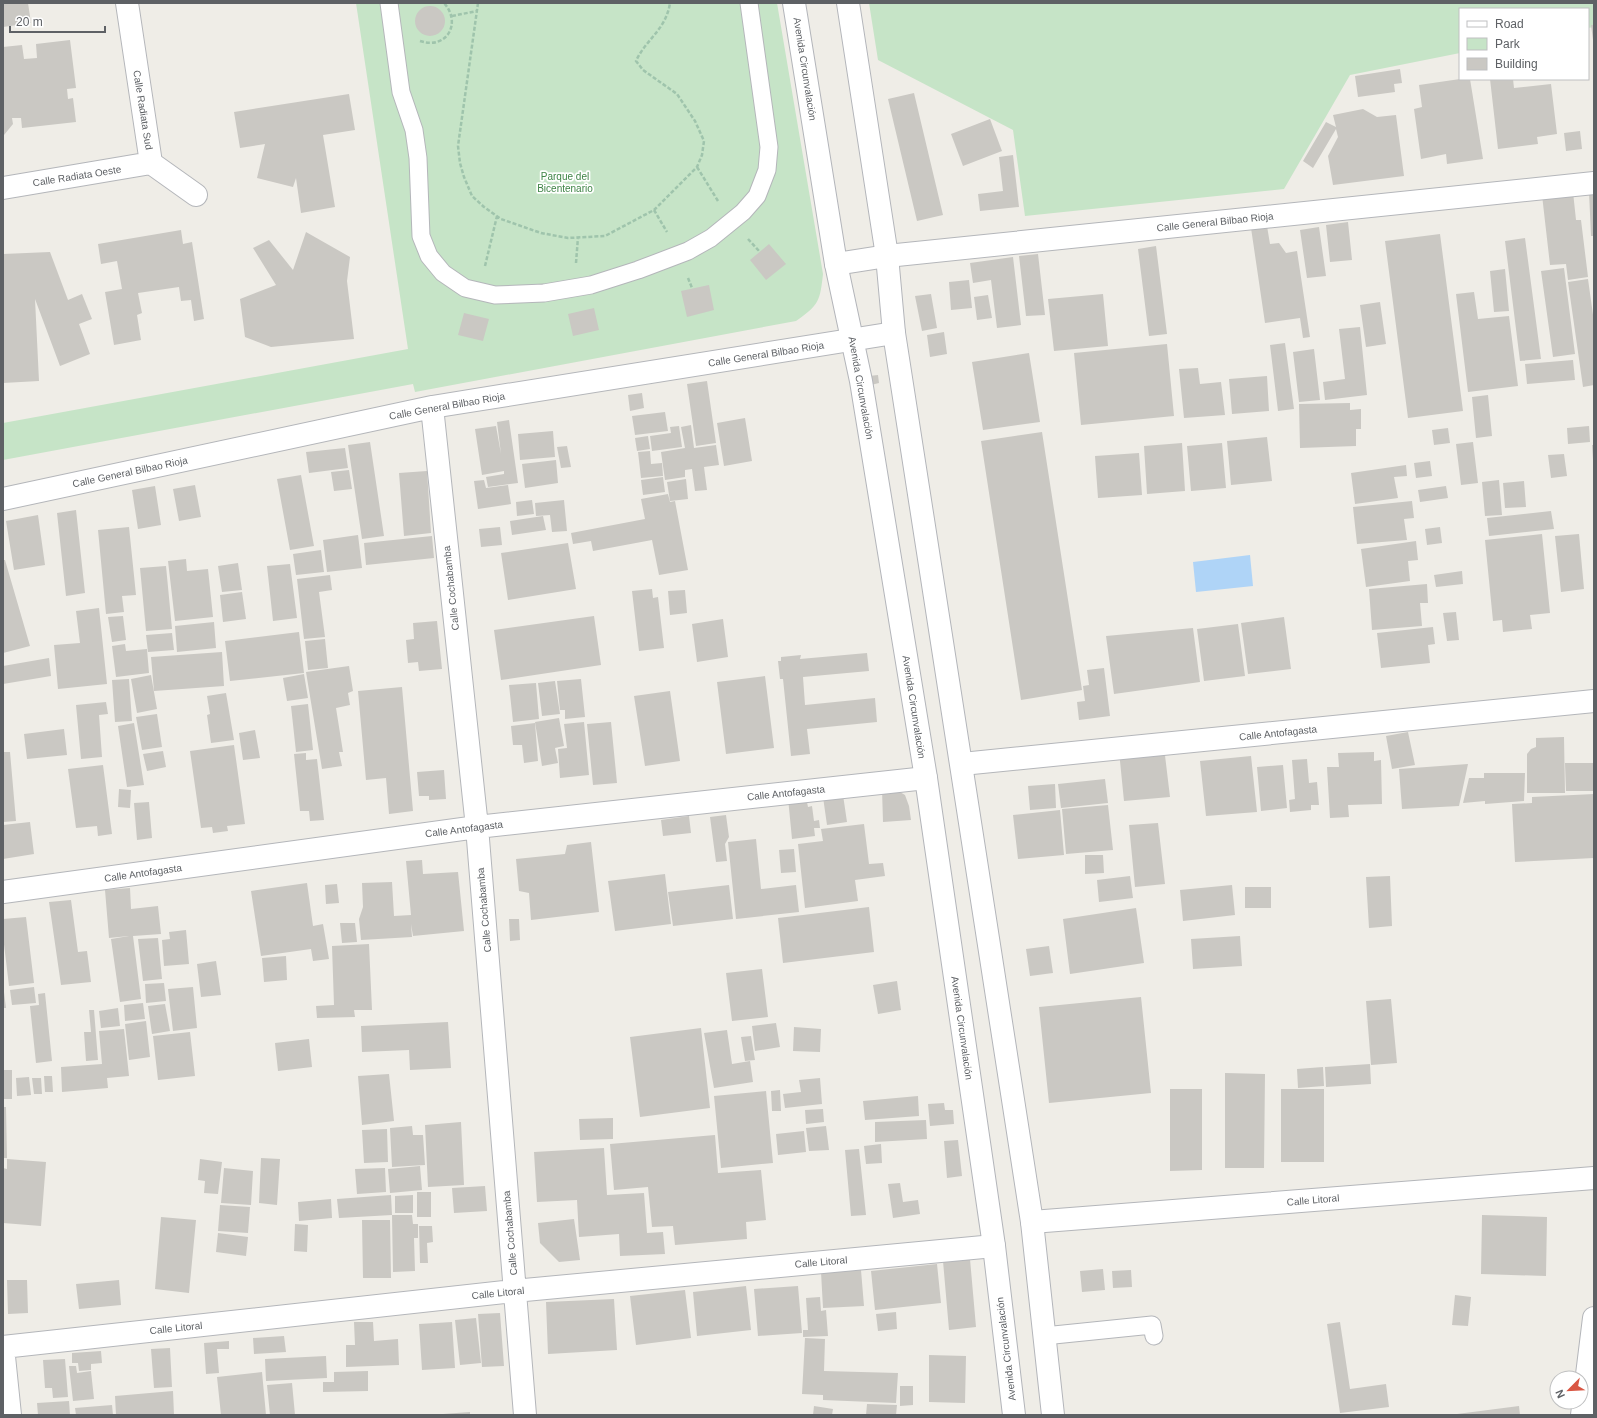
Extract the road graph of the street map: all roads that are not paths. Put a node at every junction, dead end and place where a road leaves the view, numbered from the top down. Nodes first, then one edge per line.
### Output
1 (127, 3) edge
2 (389, 3) edge
3 (749, 3) edge
4 (794, 3) edge
5 (848, 3) edge
6 (151, 164) junction
7 (1594, 183) edge
8 (3, 188) edge
9 (196, 195) dead end
10 (887, 256) junction
11 (836, 264) junction
12 (894, 333) junction
13 (853, 340) junction
14 (432, 407) junction
15 (3, 499) edge
16 (1594, 701) edge
17 (962, 764) junction
18 (926, 778) junction
19 (477, 827) junction
20 (3, 892) edge
21 (1594, 1178) edge
22 (1032, 1222) junction
23 (994, 1246) junction
24 (514, 1291) junction
25 (1594, 1318) edge
26 (1044, 1336) junction
27 (1154, 1336) dead end
28 (3, 1347) edge
29 (10, 1415) edge
30 (525, 1415) edge
31 (1014, 1415) edge
32 (1053, 1415) edge
33 (1582, 1415) edge

1 - 6 street, Calle Radiata Sud
2 - 3 lane
4 - 11 street, Avenida Circunvalación
5 - 10 street
6 - 8 street, Calle Radiata Oeste
6 - 9 street, Calle Radiata Sud
7 - 10 street, Calle General Bilbao Rioja
10 - 11 street, Calle General Bilbao Rioja
10 - 12 street
11 - 13 street, Avenida Circunvalación
12 - 13 street, Calle General Bilbao Rioja
12 - 17 street
13 - 14 street, Calle General Bilbao Rioja
13 - 18 street, Avenida Circunvalación
14 - 15 street, Calle General Bilbao Rioja
14 - 19 street, Calle Cochabamba
16 - 17 street, Calle Antofagasta
17 - 22 street
18 - 19 street, Calle Antofagasta
18 - 23 street, Avenida Circunvalación
19 - 20 street, Calle Antofagasta
19 - 24 street, Calle Cochabamba
21 - 22 street, Calle Litoral
22 - 26 street
23 - 24 street, Calle Litoral
23 - 31 street, Avenida Circunvalación
24 - 28 street, Calle Litoral
24 - 30 street, Calle Cochabamba
25 - 33 street
26 - 27 lane
26 - 32 street
28 - 29 street

